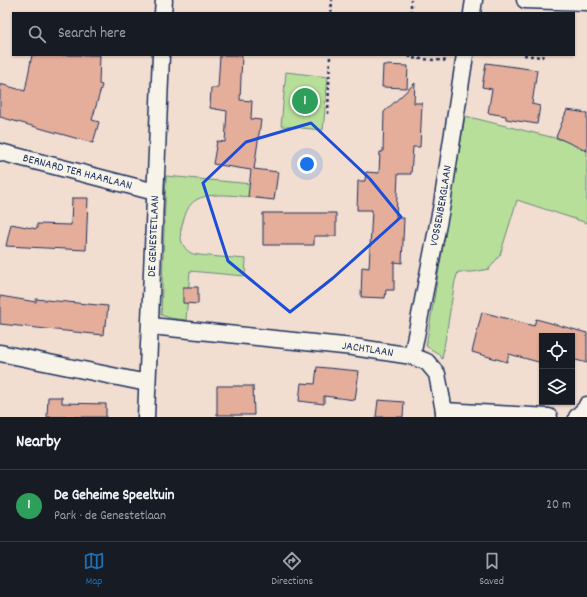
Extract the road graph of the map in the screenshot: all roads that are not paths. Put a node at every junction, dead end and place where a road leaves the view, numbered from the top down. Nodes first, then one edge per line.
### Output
1 (164, 0) edge
2 (474, 0) edge
3 (524, 0) edge
4 (587, 2) edge
5 (163, 12) edge
6 (472, 12) edge
7 (161, 56) edge
8 (465, 58) edge
9 (0, 152) edge
10 (155, 192) junction
11 (150, 326) junction
12 (0, 353) edge
13 (412, 356) junction
14 (146, 383) junction
15 (587, 405) edge
16 (444, 414) edge
17 (146, 417) edge
18 (549, 417) edge
19 (577, 417) edge

1 - 5 street
2 - 6 street
3 - 4 street
7 - 10 street, DE GENESTETLAAN
8 - 13 street, VOSSENBERGLAAN
9 - 10 street, BERNARD TER HAARLAAN
10 - 11 street, DE GENESTETLAAN
11 - 13 street, JACHTLAAN
11 - 14 street, DE GENESTETLAAN
12 - 14 street
13 - 16 street, JACHTLAAN
14 - 17 street, DE GENESTETLAAN
15 - 19 street
16 - 18 street, JACHTLAAN

